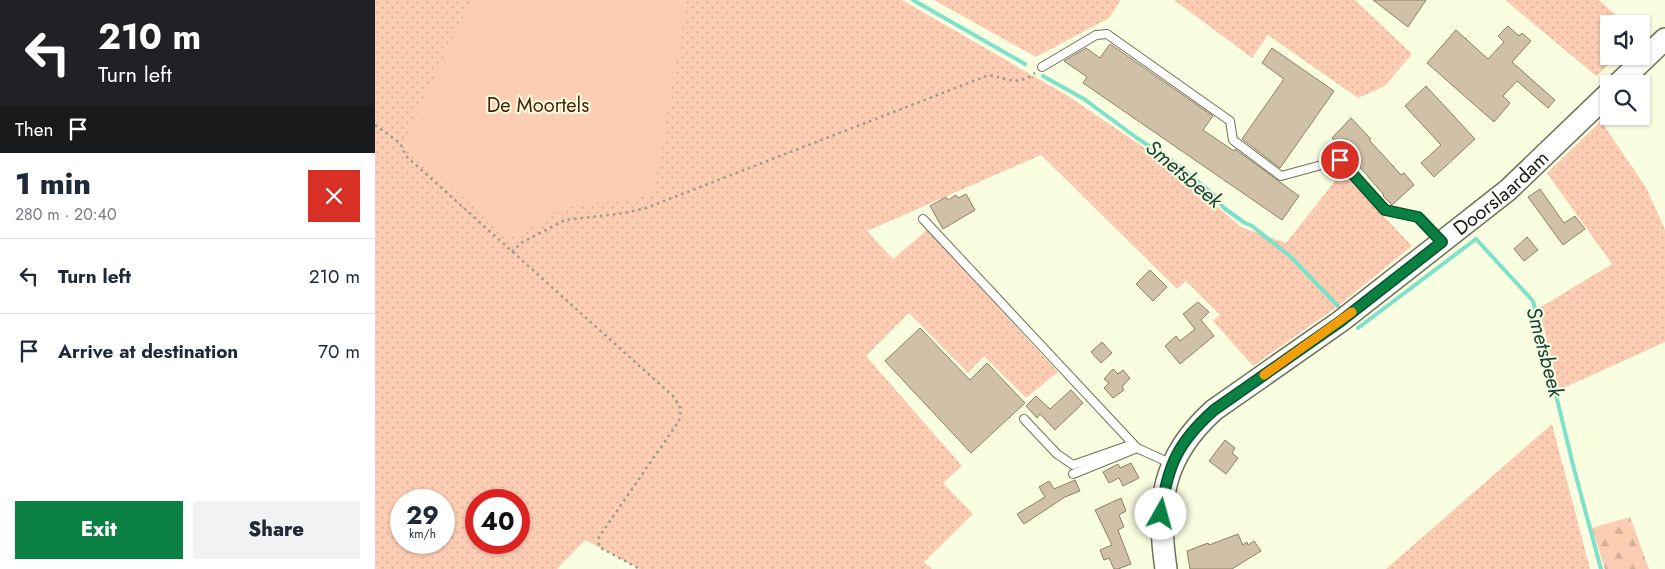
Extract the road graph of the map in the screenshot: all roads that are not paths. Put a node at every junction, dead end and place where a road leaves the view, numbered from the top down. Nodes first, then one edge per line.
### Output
1 (1665, 39) edge
2 (1043, 66) road end
3 (1628, 75) edge
4 (1600, 102) edge
5 (923, 219) dead end
6 (1442, 242) junction
7 (1025, 419) dead end
8 (1135, 446) junction
9 (1172, 464) junction
10 (1073, 474) dead end
11 (1166, 569) edge

1 - 3 street
2 - 6 lane
4 - 6 street, Doorslaardam
5 - 8 lane
6 - 9 street, Doorslaardam
7 - 8 lane
8 - 9 lane
8 - 10 lane
9 - 11 street, Doorslaardam

